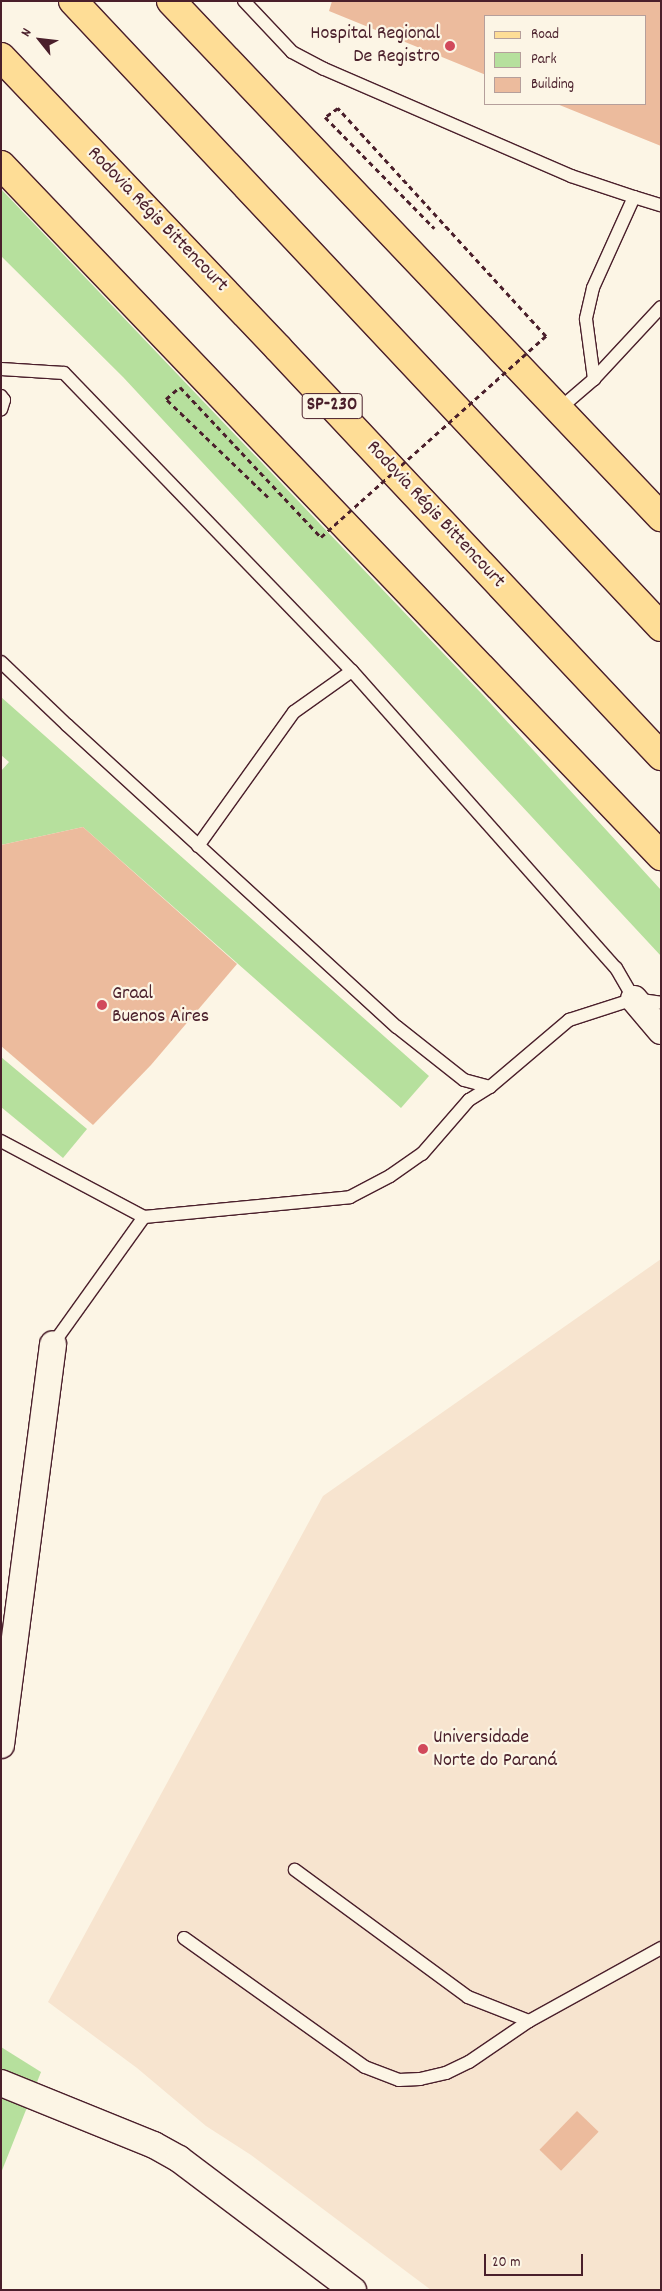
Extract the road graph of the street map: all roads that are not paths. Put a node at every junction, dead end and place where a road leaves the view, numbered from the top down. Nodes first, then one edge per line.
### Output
1 (73, 1) edge
2 (171, 1) edge
3 (244, 1) edge
4 (1, 57) edge
5 (1, 165) edge
6 (634, 197) junction
7 (661, 206) edge
8 (661, 307) edge
9 (1, 369) edge
10 (594, 379) junction
11 (1, 396) edge
12 (1, 410) edge
13 (558, 410) junction
14 (661, 517) edge
15 (661, 627) edge
16 (1, 662) edge
17 (352, 671) junction
18 (661, 756) edge
19 (198, 846) junction
20 (661, 856) edge
21 (634, 999) junction
22 (661, 1003) edge
23 (661, 1031) edge
24 (490, 1087) junction
25 (1, 1141) edge
26 (144, 1217) junction
27 (53, 1344) joint
28 (1, 1745) edge
29 (295, 1870) dead end
30 (184, 1938) dead end
31 (661, 1948) edge
32 (529, 2021) junction
33 (1, 2083) edge
34 (354, 2290) edge

1 - 15 main road
2 - 13 main road
3 - 6 lane
4 - 18 main road, Rodovia Régis Bittencourt / SP-230
5 - 20 main road
6 - 7 lane
6 - 10 lane
8 - 10 lane
9 - 17 lane
10 - 13 lane
11 - 12 lane
13 - 14 main road
16 - 19 lane
17 - 19 lane
17 - 21 lane
19 - 24 lane
21 - 22 lane
21 - 23 street
21 - 24 lane
24 - 26 lane
25 - 26 lane
26 - 27 lane
27 - 28 street
29 - 32 lane
30 - 32 lane
31 - 32 lane
33 - 34 street

